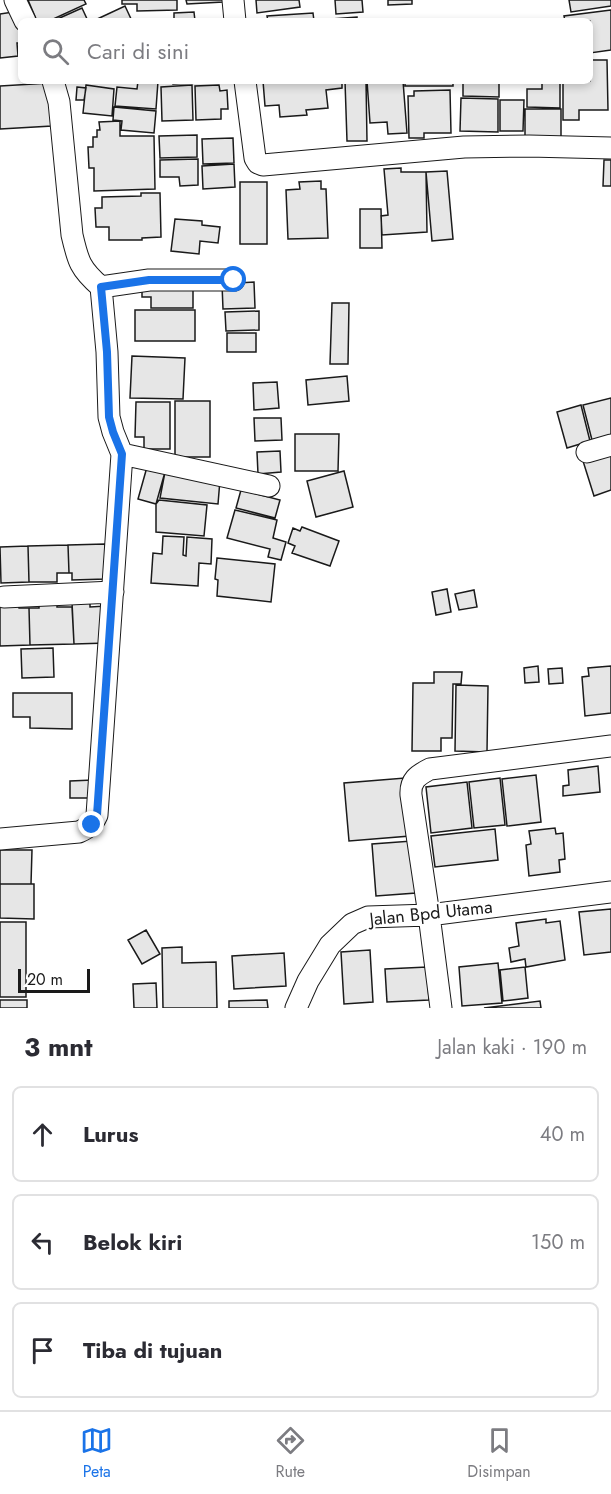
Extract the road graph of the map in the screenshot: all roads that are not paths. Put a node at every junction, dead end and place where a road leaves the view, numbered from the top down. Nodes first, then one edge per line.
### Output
1 (15, 0) edge
2 (233, 0) edge
3 (24, 18) edge
4 (235, 18) edge
5 (54, 84) edge
6 (245, 84) edge
7 (611, 148) edge
8 (234, 280) dead end
9 (101, 287) junction
10 (611, 445) edge
11 (587, 452) dead end
12 (122, 454) junction
13 (269, 486) dead end
14 (113, 592) junction
15 (3, 597) dead end
16 (611, 746) edge
17 (0, 839) edge
18 (611, 892) edge
19 (429, 915) junction
20 (296, 1008) edge
21 (441, 1008) edge

1 - 3 street
2 - 4 street
5 - 9 street
6 - 7 street
8 - 9 street
9 - 12 street
10 - 11 street
12 - 13 street
12 - 14 street
14 - 15 street
14 - 17 street
16 - 19 street
18 - 19 street, Jalan Bpd Utama
19 - 20 street, Jalan Bpd Utama
19 - 21 street

